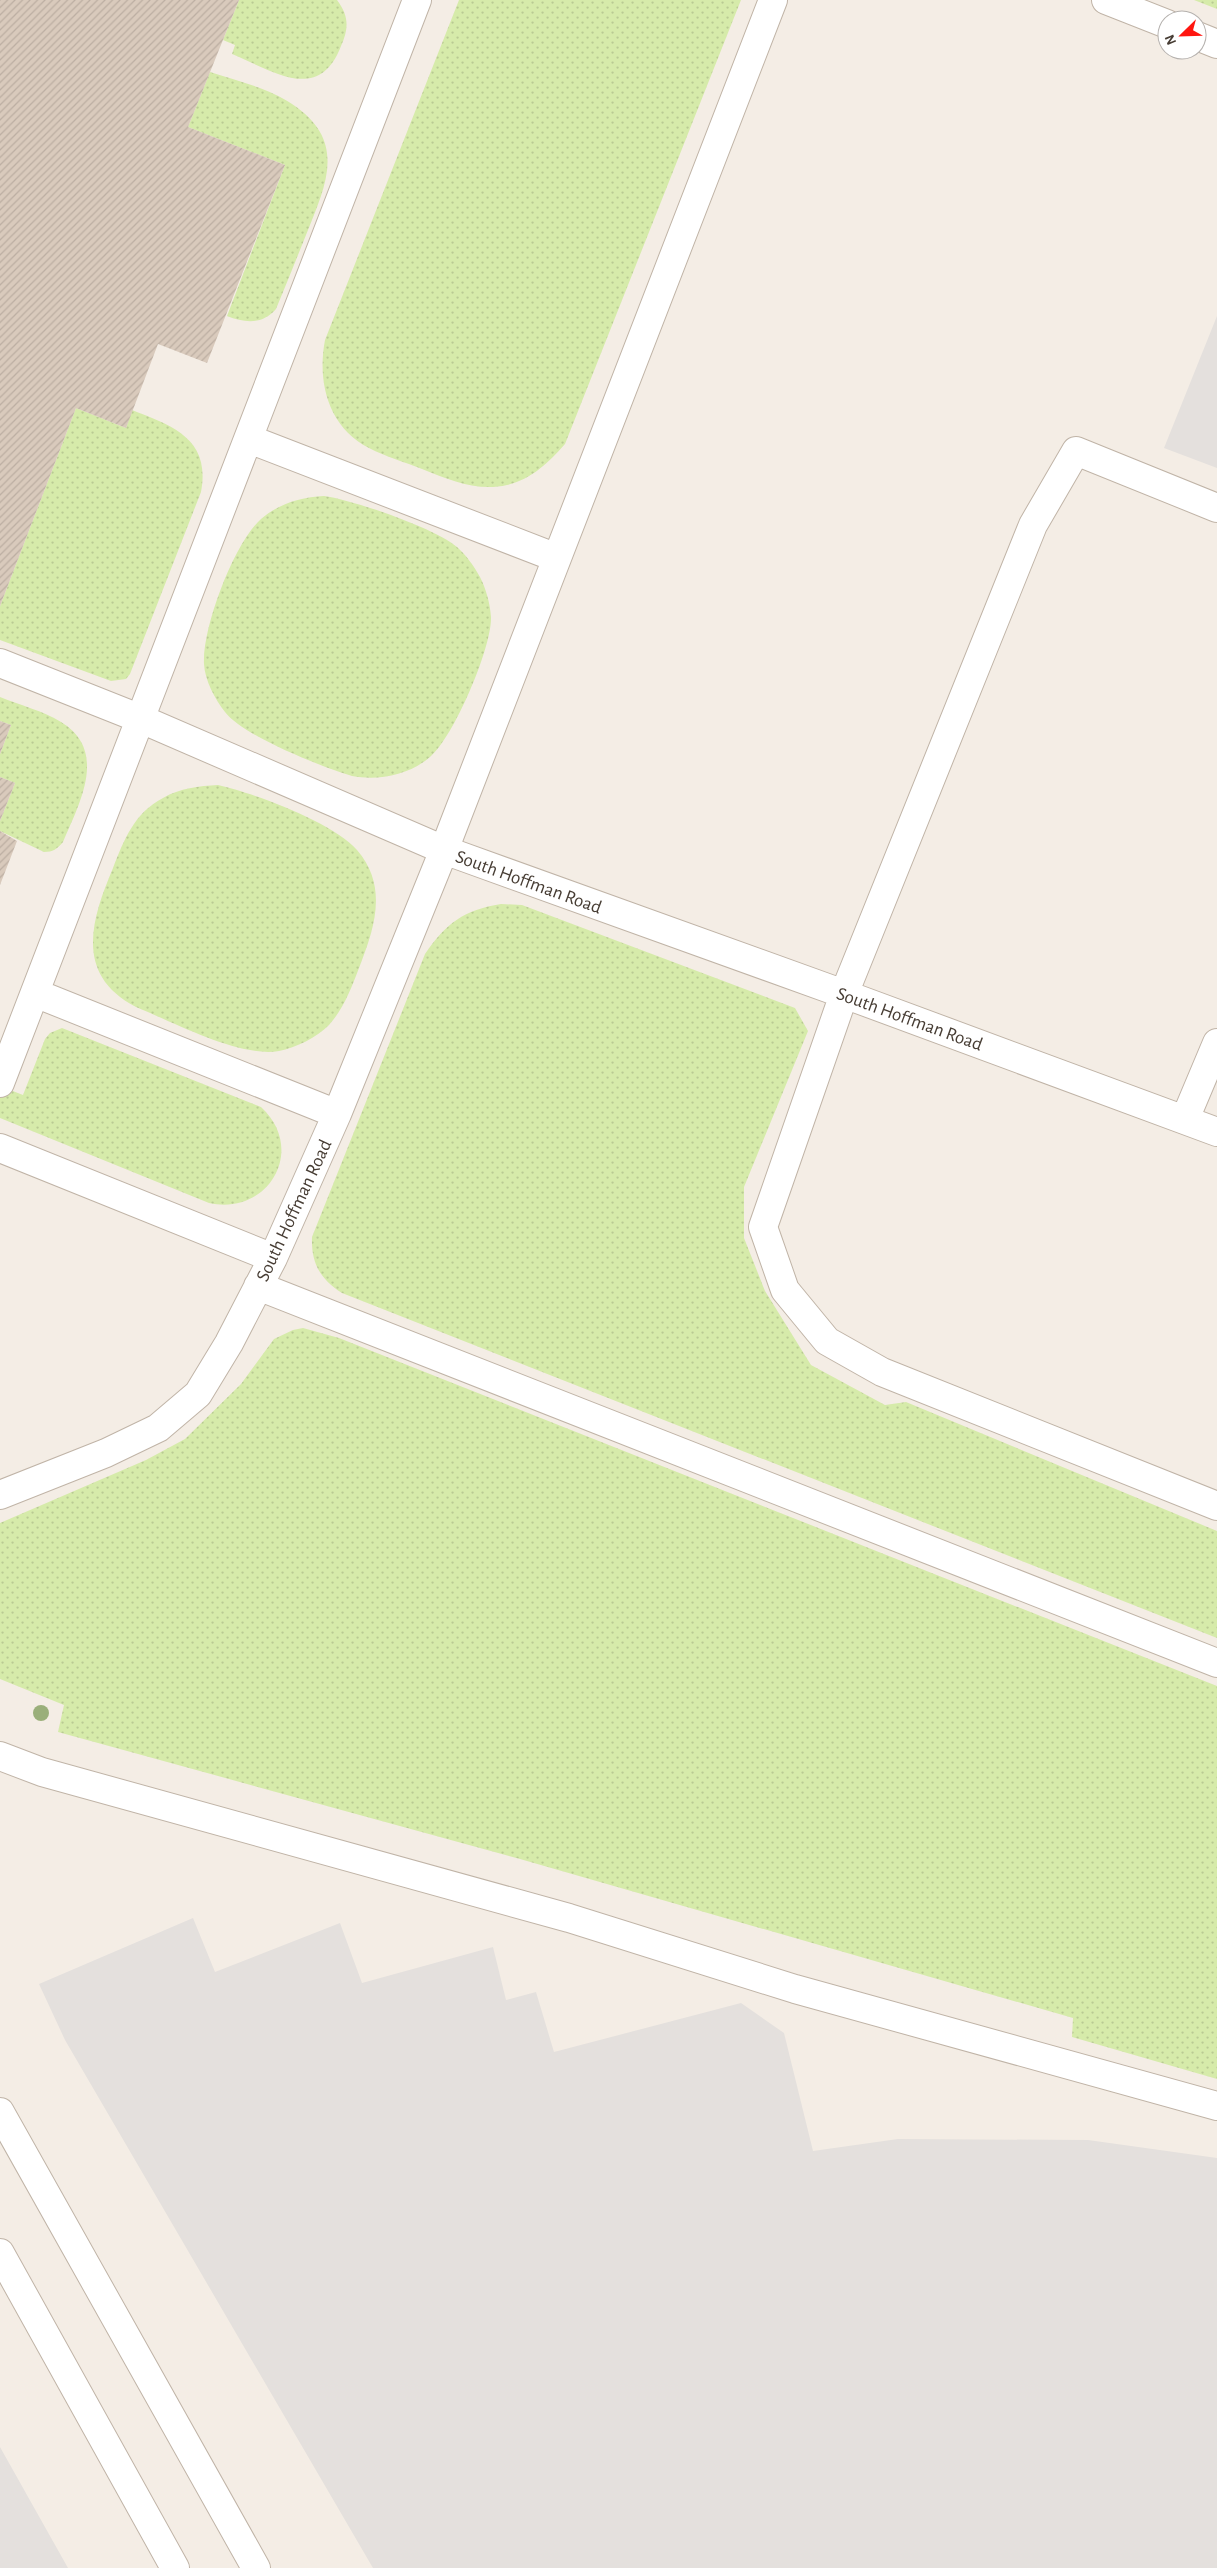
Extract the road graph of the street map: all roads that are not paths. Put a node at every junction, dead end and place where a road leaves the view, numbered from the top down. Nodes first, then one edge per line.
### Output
1 (417, 0) edge
2 (773, 0) edge
3 (1106, 0) edge
4 (1157, 20) edge
5 (249, 439) junction
6 (1217, 508) edge
7 (557, 558) junction
8 (0, 663) edge
9 (141, 718) junction
10 (444, 850) junction
11 (35, 992) junction
12 (844, 994) junction
13 (1217, 1042) edge
14 (0, 1083) edge
15 (336, 1114) junction
16 (1185, 1119) junction
17 (1217, 1132) edge
18 (0, 1148) edge
19 (272, 1258) junction
20 (258, 1286) junction
21 (0, 1495) edge
22 (1217, 1506) edge
23 (1217, 1663) edge
24 (0, 1756) edge
25 (42, 1772) junction
26 (0, 1779) edge
27 (1217, 2106) edge
28 (0, 2112) edge
29 (0, 2253) edge
30 (175, 2568) edge
31 (256, 2568) edge

1 - 5 street
2 - 7 street
3 - 4 street
5 - 7 street
5 - 9 street
6 - 12 street
7 - 10 street
8 - 9 street
9 - 10 street
9 - 11 street
10 - 12 street, South Hoffman Road
10 - 15 street, South Hoffman Road
11 - 14 street
11 - 15 street
12 - 16 street, South Hoffman Road
12 - 22 street
13 - 16 street
15 - 19 street, South Hoffman Road
16 - 17 street, South Hoffman Road
18 - 19 street
19 - 20 street, South Hoffman Road
20 - 21 street, South Hoffman Road
20 - 23 street
24 - 25 street
25 - 26 street
25 - 27 street
28 - 31 street
29 - 30 street

